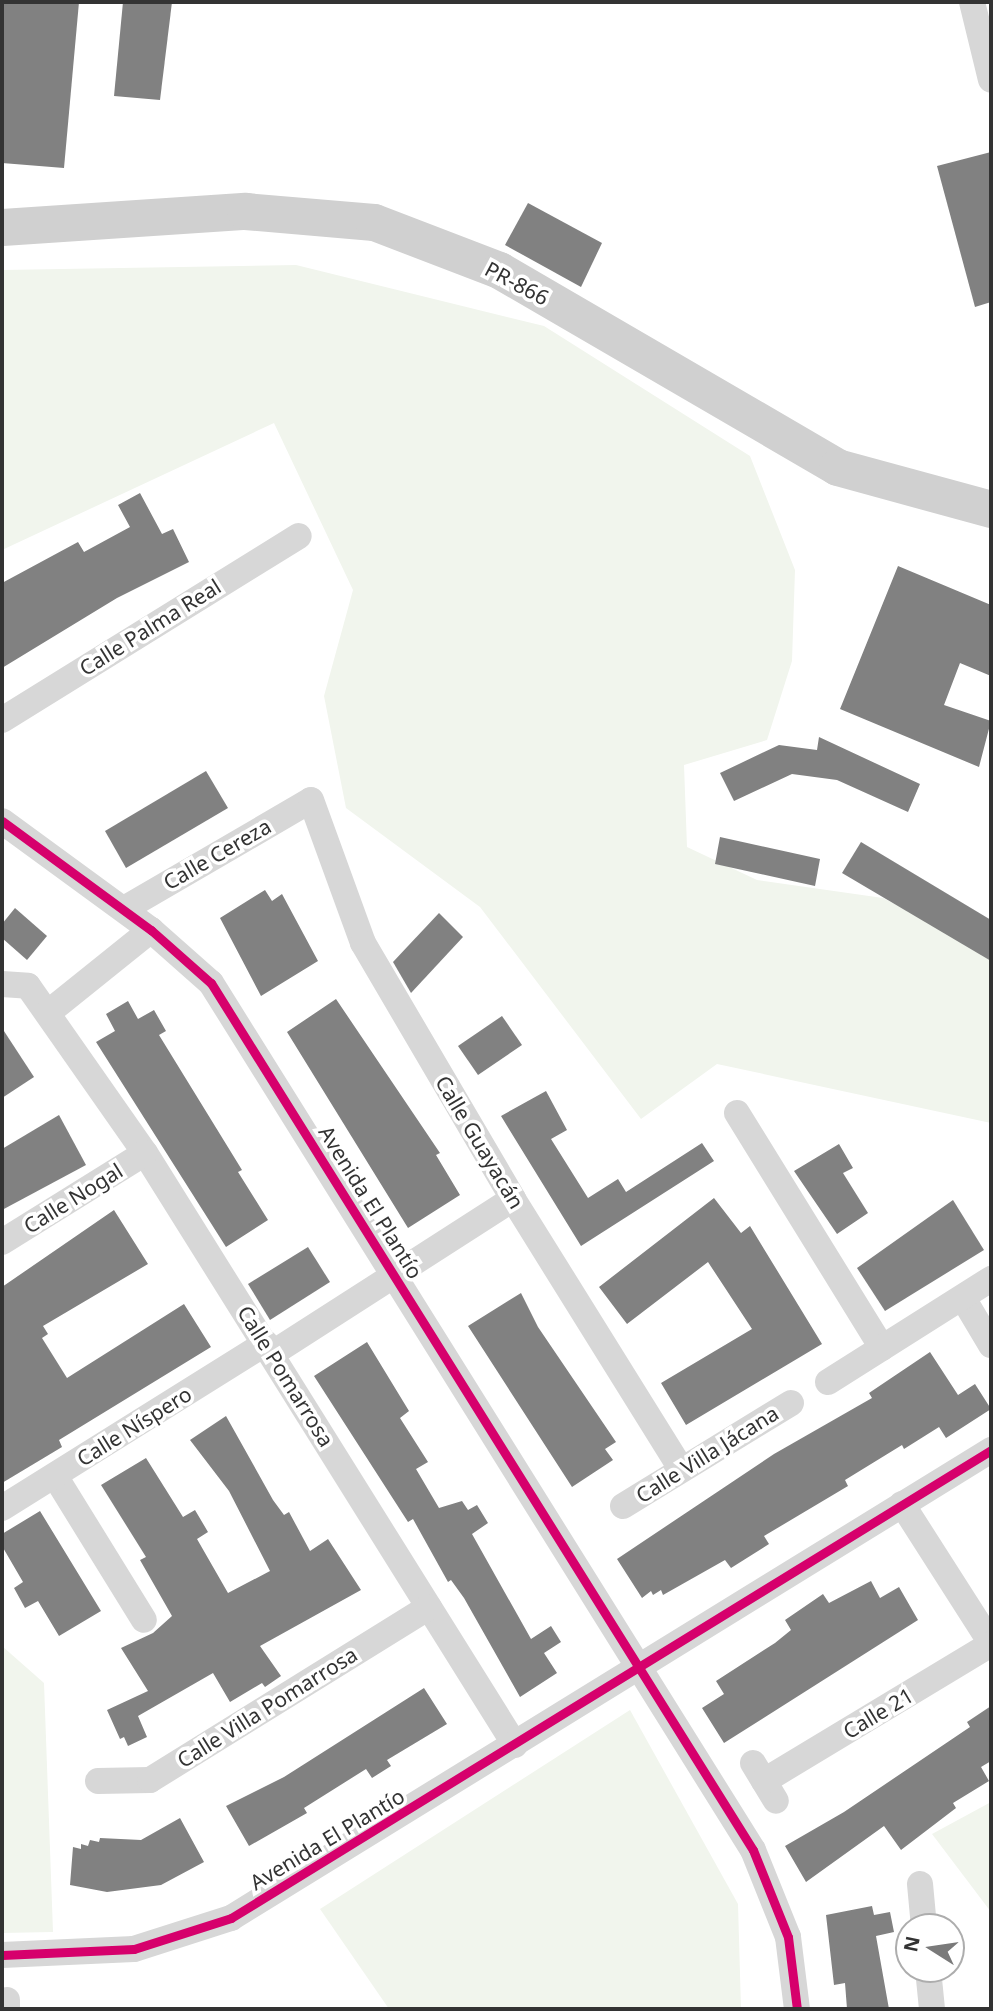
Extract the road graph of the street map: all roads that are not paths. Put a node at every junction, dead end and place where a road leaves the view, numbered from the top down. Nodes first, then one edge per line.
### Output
1 (972, 2) edge
2 (991, 80) edge
3 (2, 227) edge
4 (991, 509) edge
5 (299, 536) dead end
6 (2, 720) edge
7 (311, 800) joint
8 (2, 821) edge
9 (124, 909) junction
10 (151, 930) junction
11 (2, 984) edge
12 (49, 1012) junction
13 (737, 1114) dead end
14 (145, 1153) junction
15 (513, 1199) junction
16 (2, 1242) edge
17 (397, 1275) junction
18 (991, 1279) edge
19 (962, 1297) junction
20 (991, 1345) edge
21 (270, 1348) junction
22 (882, 1348) junction
23 (828, 1382) dead end
24 (791, 1403) dead end
25 (991, 1450) edge
26 (681, 1469) junction
27 (55, 1476) junction
28 (902, 1504) junction
29 (623, 1506) dead end
30 (2, 1508) edge
31 (429, 1607) junction
32 (144, 1620) dead end
33 (991, 1644) edge
34 (640, 1667) junction
35 (514, 1745) junction
36 (98, 1782) dead end
37 (764, 1782) dead end
38 (920, 1884) dead end
39 (923, 1913) edge
40 (2, 1955) edge
41 (929, 1983) edge
42 (796, 2009) edge
43 (932, 2009) edge

1 - 2 street
3 - 4 street, PR-866 / PR-866
5 - 6 street, Calle Palma Real
7 - 9 street, Calle Cereza
7 - 15 street, Calle Guayacán
8 - 9 street, Avenida El Plantío
9 - 10 street, Avenida El Plantío
10 - 12 street
10 - 17 street, Avenida El Plantío
11 - 12 street, Calle Pomarrosa
12 - 14 street, Calle Pomarrosa
13 - 22 street
14 - 16 street, Calle Nogal
14 - 21 street, Calle Pomarrosa
15 - 17 street, Calle Níspero
15 - 26 street, Calle Guayacán
17 - 21 street, Calle Níspero
17 - 34 street, Avenida El Plantío
18 - 19 street
19 - 20 street
19 - 22 street
21 - 27 street, Calle Níspero
21 - 31 street, Calle Pomarrosa
22 - 23 street
24 - 26 street, Calle Villa Jácana
25 - 28 street
26 - 29 street, Calle Villa Jácana
27 - 30 street, Calle Níspero
27 - 32 street
28 - 33 street
28 - 34 street
31 - 35 street, Calle Pomarrosa
31 - 36 street, Calle Villa Pomarrosa
33 - 37 street, Calle 21
34 - 35 street, Avenida El Plantío
34 - 42 street, Avenida El Plantío
35 - 40 street, Avenida El Plantío
38 - 39 street
41 - 43 street

